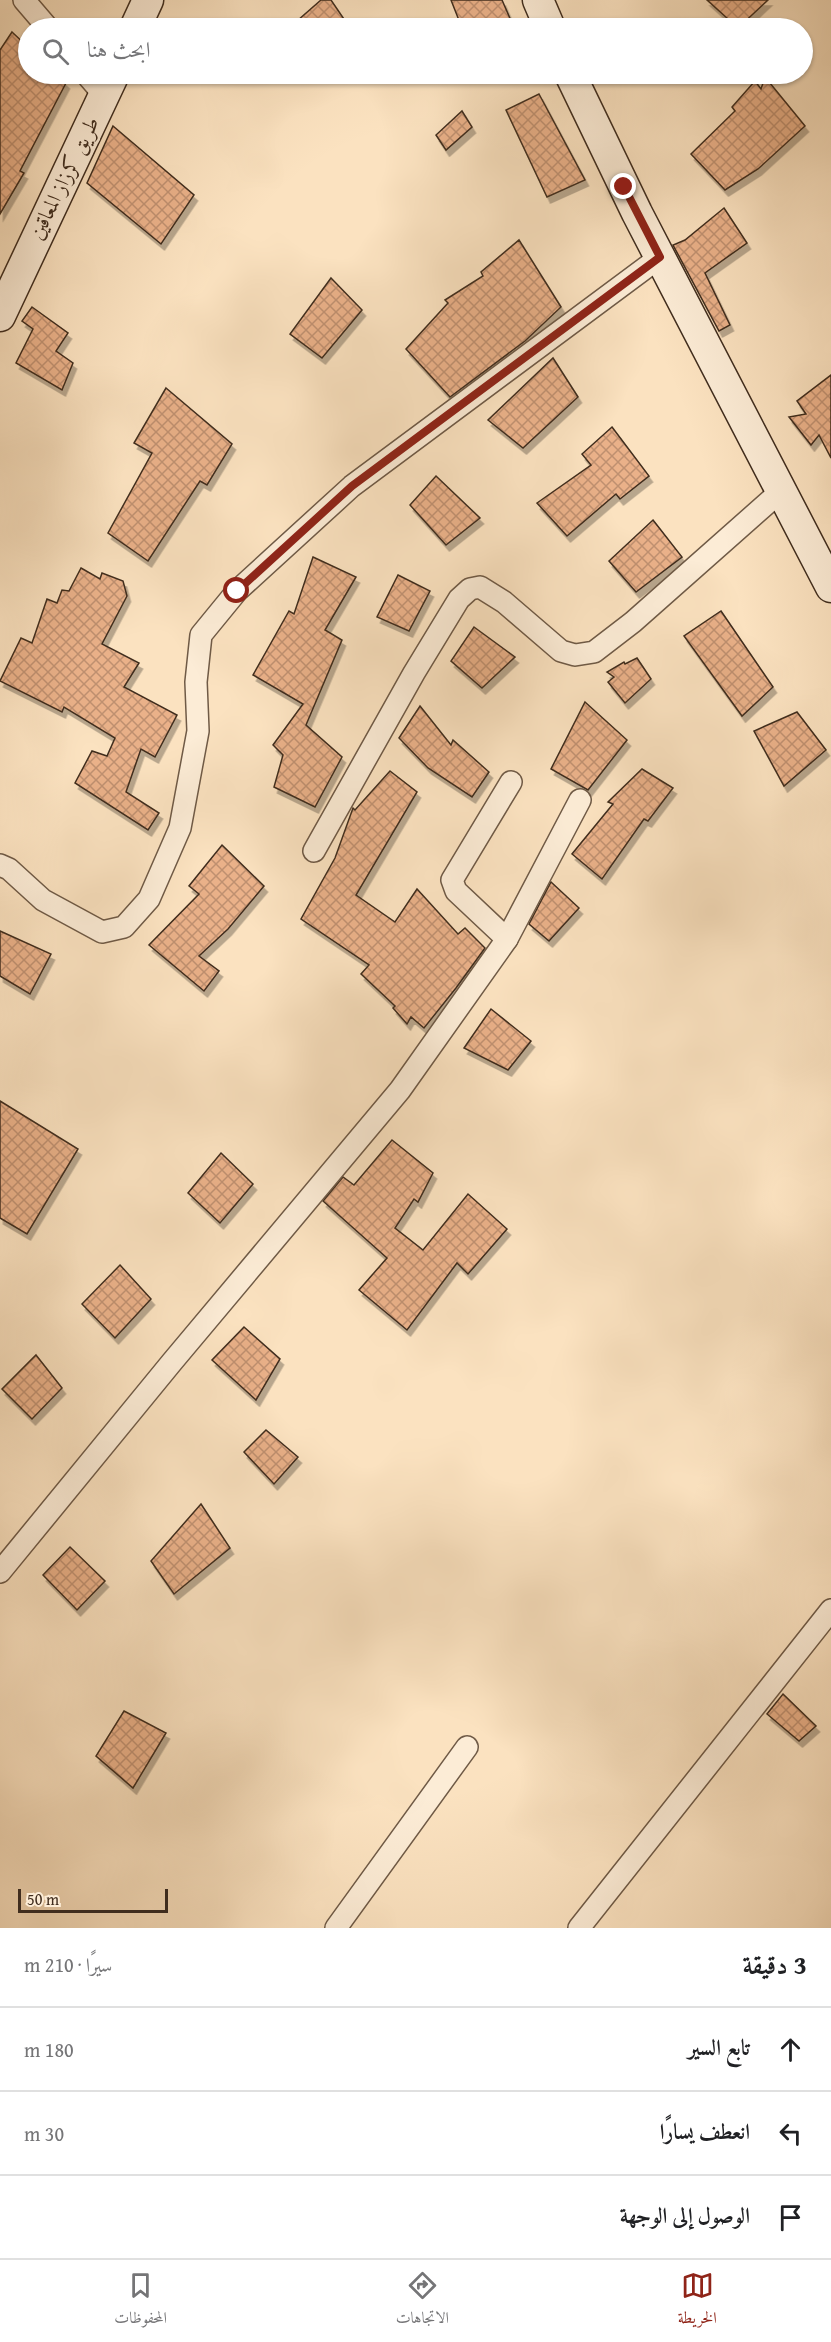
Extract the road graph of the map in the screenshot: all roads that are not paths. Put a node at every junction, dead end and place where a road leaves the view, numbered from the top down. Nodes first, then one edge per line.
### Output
1 (24, 0) edge
2 (148, 0) edge
3 (538, 0) edge
4 (39, 18) edge
5 (140, 18) edge
6 (546, 18) edge
7 (100, 84) edge
8 (575, 84) edge
9 (660, 257) junction
10 (0, 316) edge
11 (781, 491) junction
12 (831, 586) edge
13 (511, 782) dead end
14 (580, 800) dead end
15 (314, 851) dead end
16 (0, 865) edge
17 (507, 939) junction
18 (0, 1572) edge
19 (831, 1610) edge
20 (467, 1747) dead end
21 (336, 1928) edge
22 (579, 1928) edge

1 - 4 street
2 - 5 street
3 - 6 street
7 - 10 street, طريق كرزاز المعاقين
8 - 9 street
9 - 11 street
9 - 16 street
11 - 12 street
11 - 15 street
13 - 17 street
14 - 17 street
17 - 18 street
19 - 22 street
20 - 21 street

